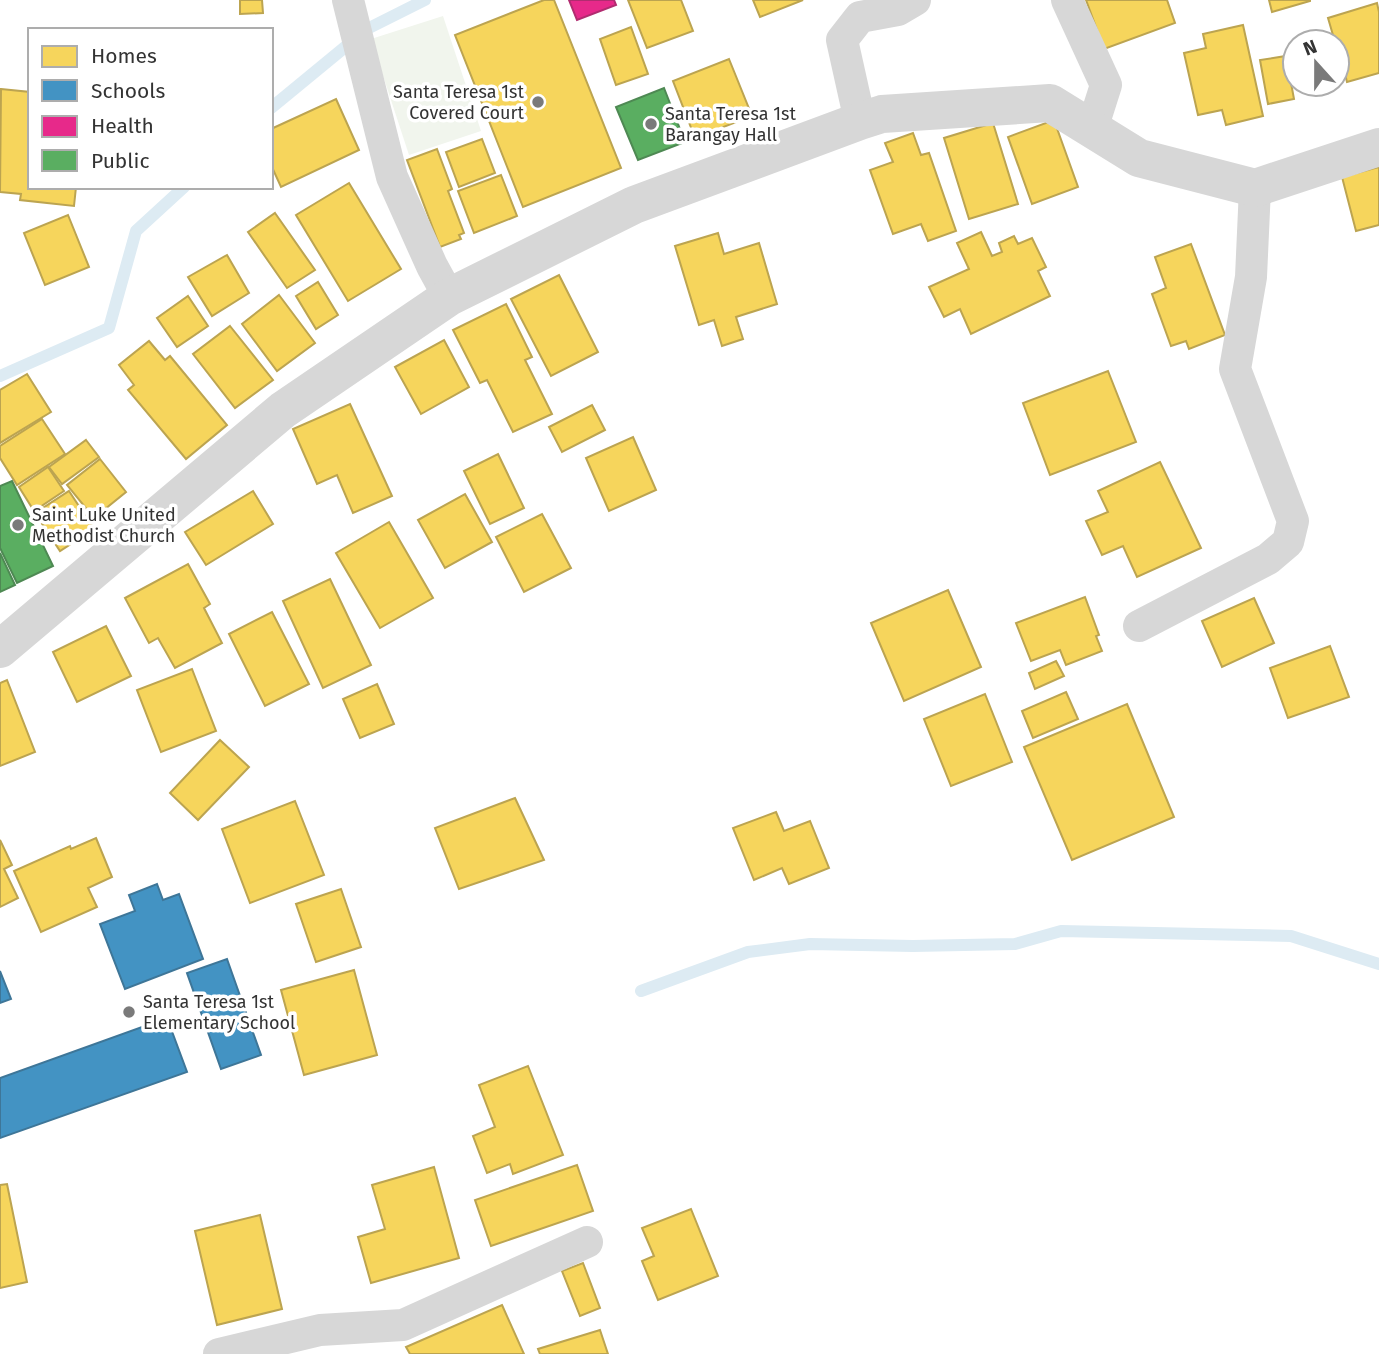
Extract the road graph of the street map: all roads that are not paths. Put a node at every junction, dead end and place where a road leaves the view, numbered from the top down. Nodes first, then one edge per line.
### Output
1 (915, 0) edge
2 (1067, 0) edge
3 (351, 15) edge
4 (859, 121) junction
5 (1093, 129) junction
6 (1379, 147) edge
7 (1255, 188) junction
8 (449, 297) junction
9 (1139, 626) dead end
10 (0, 649) edge
11 (587, 1242) dead end
12 (219, 1354) edge

1 - 4 street
2 - 5 street
3 - 8 street
4 - 5 street
4 - 8 street
5 - 7 street
6 - 7 street
7 - 9 street
8 - 10 street
11 - 12 street

